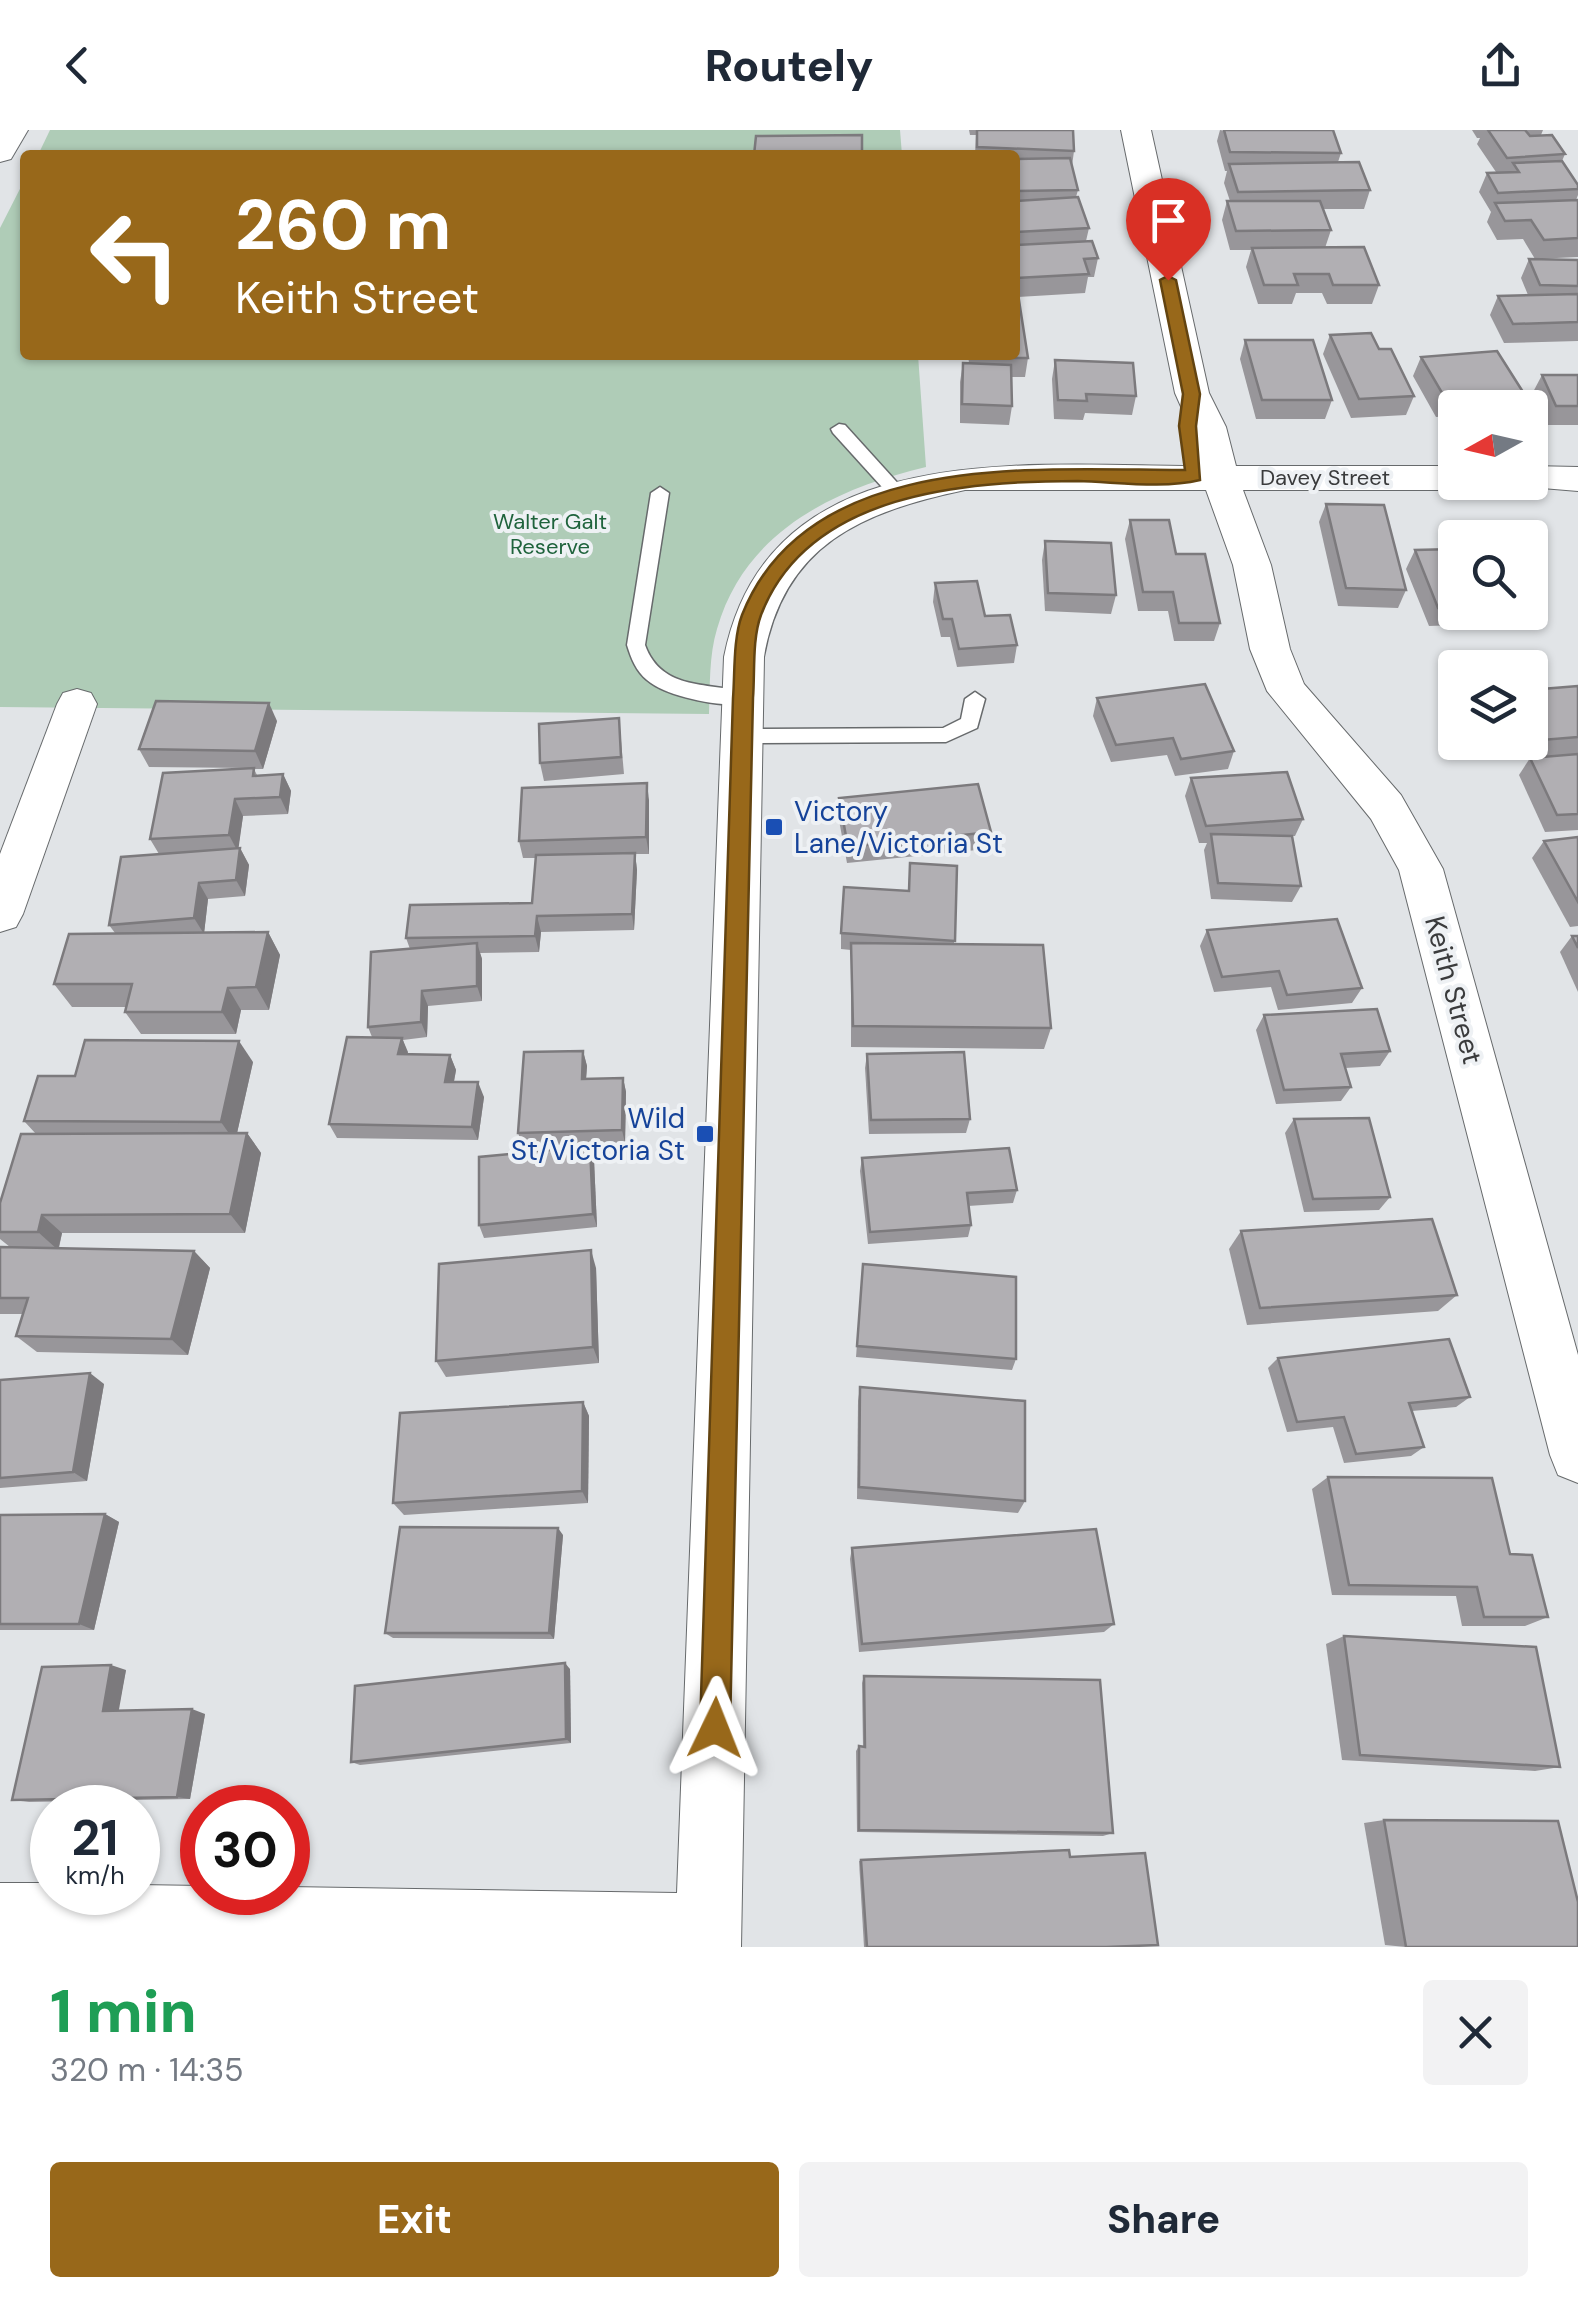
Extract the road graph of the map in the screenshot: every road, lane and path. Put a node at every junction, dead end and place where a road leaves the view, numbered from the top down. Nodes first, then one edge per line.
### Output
1 (13, 130) edge
2 (1136, 130) edge
3 (0, 153) edge
4 (839, 429) dead end
5 (1220, 476) junction
6 (1438, 478) edge
7 (1548, 478) edge
8 (1578, 479) edge
9 (660, 493) dead end
10 (897, 493) junction
11 (974, 699) dead end
12 (77, 704) dead end
13 (743, 717) junction
14 (0, 914) edge
15 (1578, 1455) edge
16 (0, 1915) edge
17 (709, 1937) edge

1 - 3 street
2 - 5 street, Keith Street
4 - 10 lane
5 - 6 street, Davey Street
5 - 10 street, Davey Street
5 - 15 street, Keith Street
7 - 8 street
9 - 13 lane
10 - 13 street, Davey Street
11 - 13 lane
12 - 14 street
13 - 17 street, Davey Street
16 - 17 street

